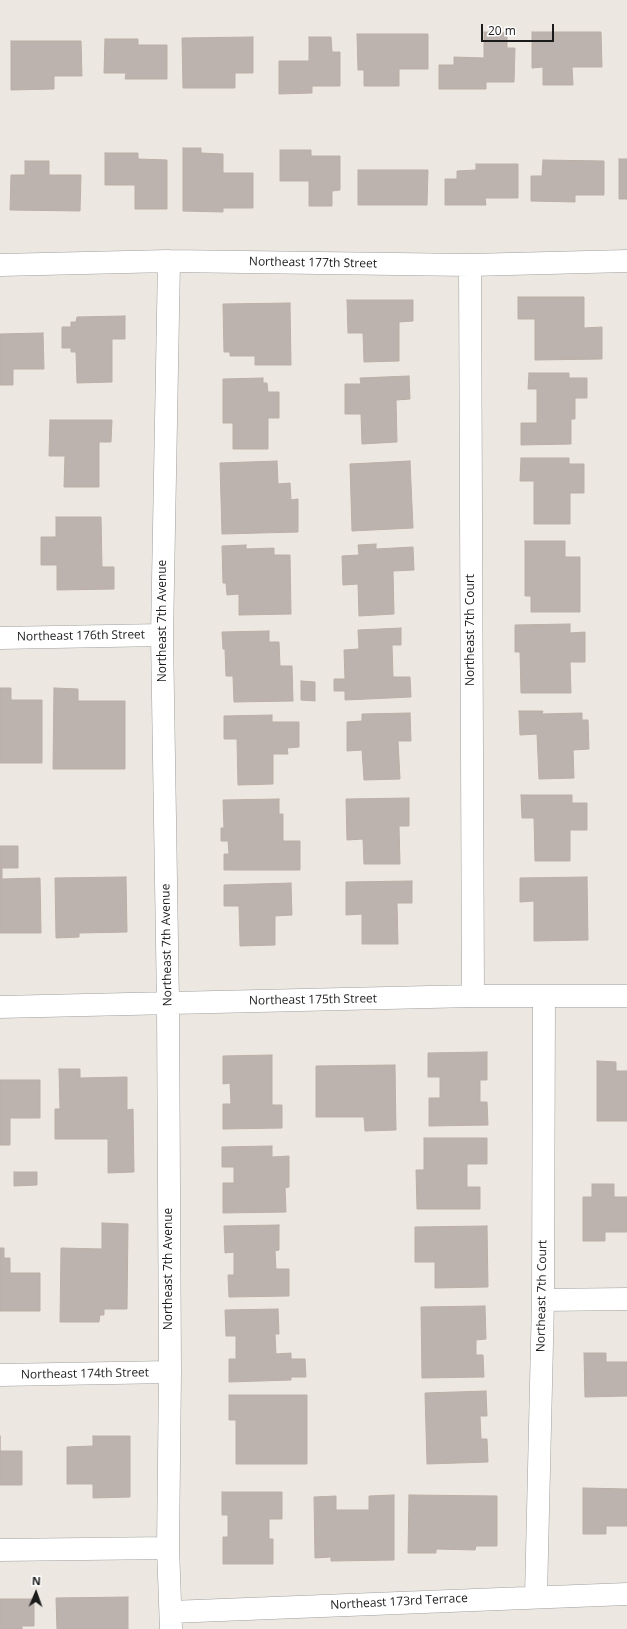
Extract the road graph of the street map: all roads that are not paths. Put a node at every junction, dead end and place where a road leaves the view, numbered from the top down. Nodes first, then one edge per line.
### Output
1 (169, 261) junction
2 (627, 261) edge
3 (0, 265) edge
4 (470, 265) junction
5 (162, 635) junction
6 (0, 638) edge
7 (473, 996) junction
8 (544, 996) junction
9 (627, 996) edge
10 (168, 1004) junction
11 (0, 1007) edge
12 (627, 1299) edge
13 (543, 1300) junction
14 (170, 1372) junction
15 (0, 1375) edge
16 (168, 1548) junction
17 (0, 1550) edge
18 (627, 1594) edge
19 (536, 1596) junction
20 (171, 1621) edge

1 - 3 street, Northeast 177th Street
1 - 4 street, Northeast 177th Street
1 - 5 street, Northeast 7th Avenue
2 - 4 street, Northeast 177th Street
4 - 7 street, Northeast 7th Court
5 - 6 street, Northeast 176th Street
5 - 10 street, Northeast 7th Avenue
7 - 8 street, Northeast 175th Street
7 - 10 street, Northeast 175th Street
8 - 9 street, Northeast 175th Street
8 - 13 street, Northeast 7th Court
10 - 11 street, Northeast 175th Street
10 - 14 street, Northeast 7th Avenue
12 - 13 street
13 - 19 street, Northeast 7th Court
14 - 15 street, Northeast 174th Street
14 - 16 street, Northeast 7th Avenue
16 - 17 street
16 - 20 street, Northeast 7th Avenue
18 - 19 street, Northeast 173rd Terrace
19 - 20 street, Northeast 173rd Terrace

